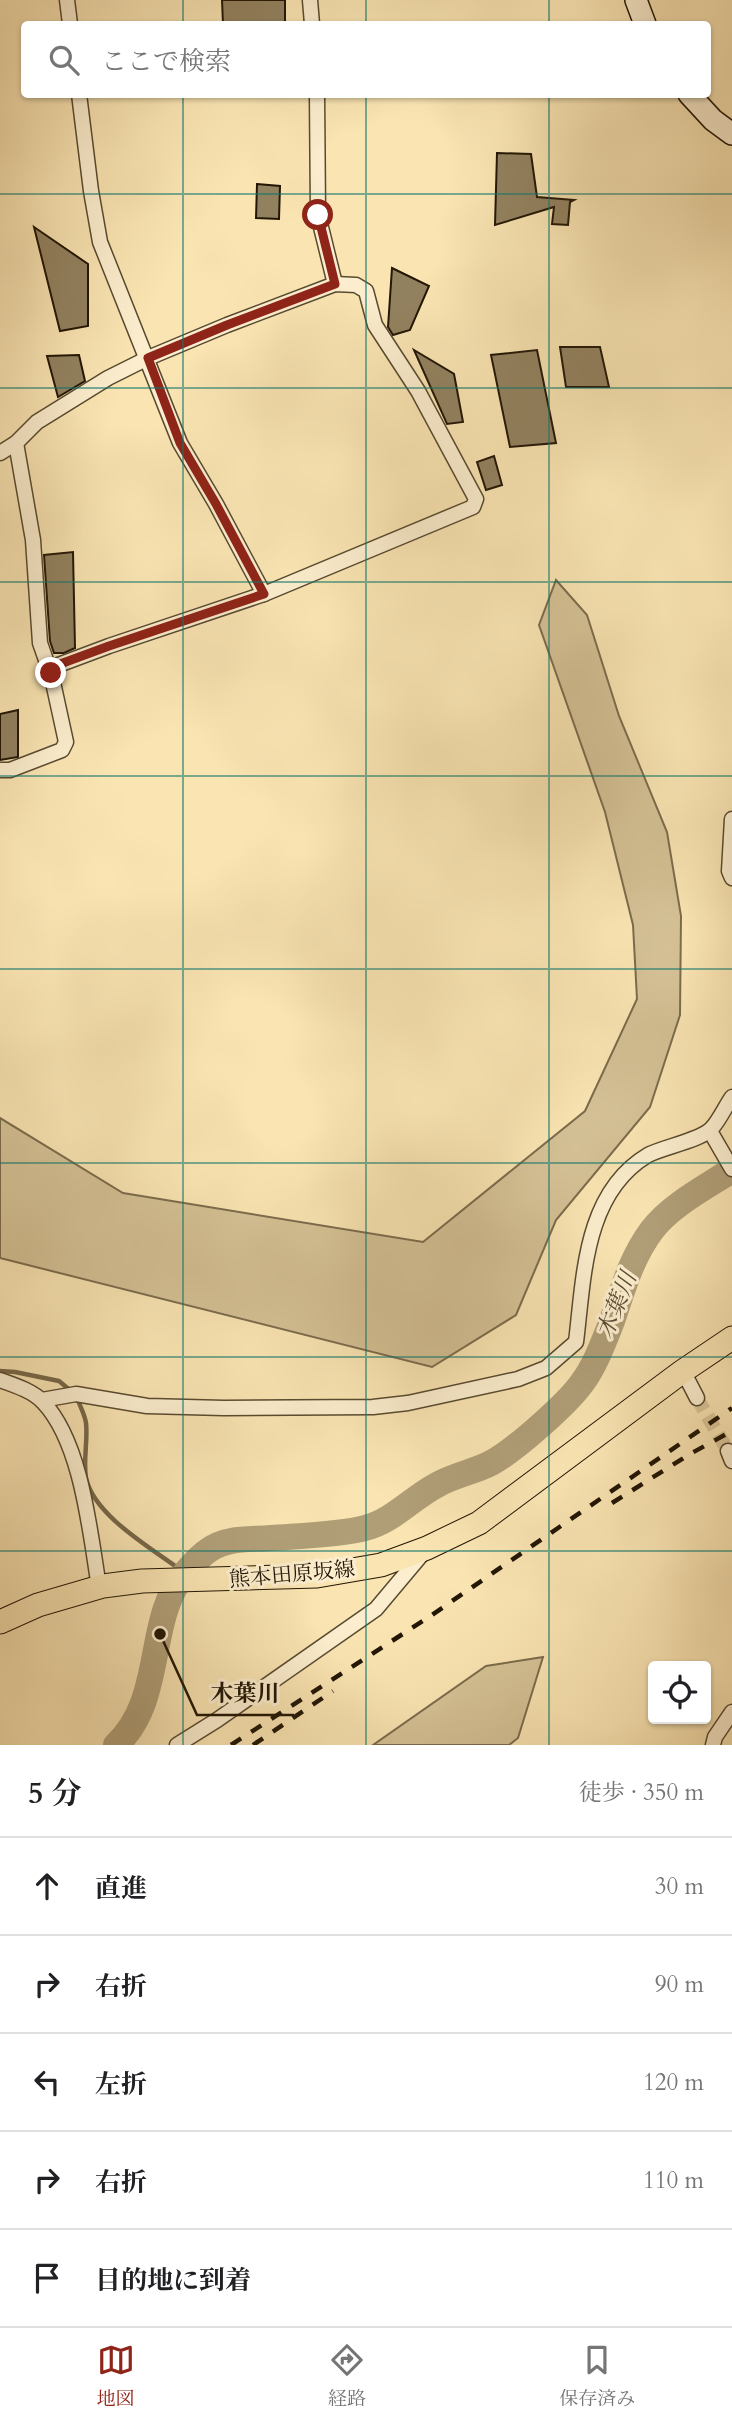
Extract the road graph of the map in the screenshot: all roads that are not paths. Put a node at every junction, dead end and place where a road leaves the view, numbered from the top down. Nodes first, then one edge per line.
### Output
1 (67, 0) edge
2 (310, 0) edge
3 (636, 0) edge
4 (70, 21) edge
5 (312, 21) edge
6 (644, 21) edge
7 (79, 98) edge
8 (317, 98) edge
9 (693, 98) edge
10 (732, 134) edge
11 (335, 284) junction
12 (148, 358) junction
13 (16, 443) junction
14 (0, 453) edge
15 (264, 594) junction
16 (52, 667) junction
17 (0, 770) edge
18 (732, 819) edge
19 (732, 878) edge
20 (732, 1097) edge
21 (710, 1131) junction
22 (732, 1168) edge
23 (732, 1339) edge
24 (684, 1371) junction
25 (0, 1380) edge
26 (697, 1398) tunnel mouth
27 (42, 1400) junction
28 (427, 1548) junction
29 (99, 1587) junction
30 (0, 1622) edge
31 (732, 1712) edge
32 (177, 1745) edge
33 (713, 1745) edge

1 - 4 street
2 - 5 street
3 - 6 street
7 - 12 street
8 - 11 street
9 - 10 street
11 - 12 street
11 - 15 street
12 - 13 street
12 - 15 street
13 - 14 street
13 - 16 street
15 - 16 street
16 - 17 street
18 - 19 street
20 - 21 street
21 - 22 street
21 - 27 street
23 - 24 main road, 熊本田原坂線
24 - 26 street
24 - 28 main road, 熊本田原坂線
25 - 27 street
27 - 29 street
28 - 29 main road, 熊本田原坂線
28 - 32 street
29 - 30 main road, 熊本田原坂線
31 - 33 street

